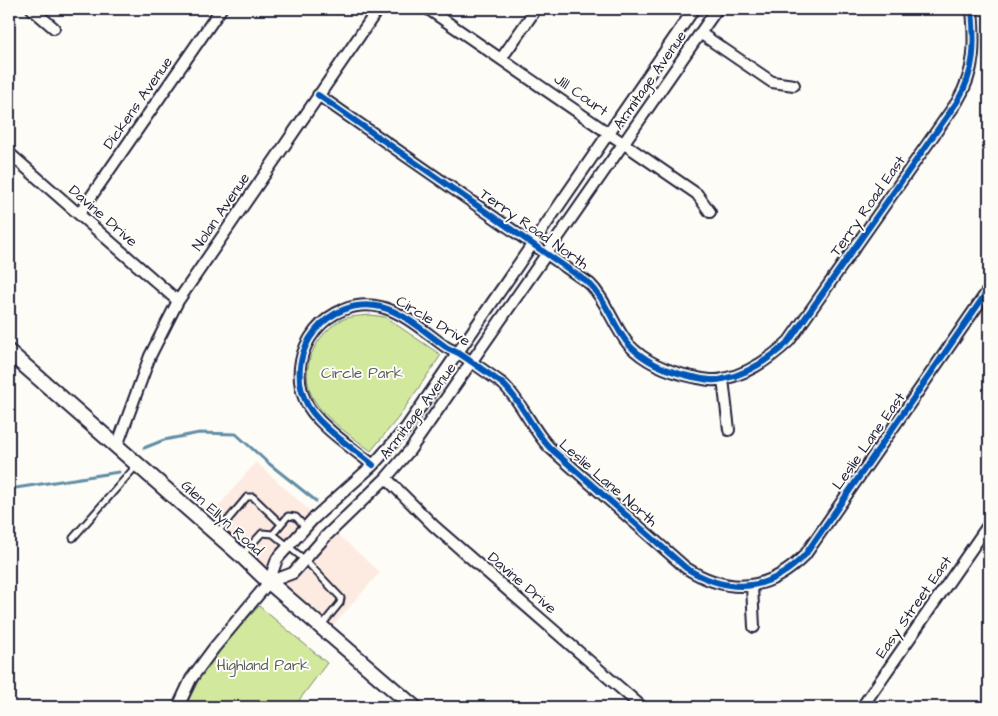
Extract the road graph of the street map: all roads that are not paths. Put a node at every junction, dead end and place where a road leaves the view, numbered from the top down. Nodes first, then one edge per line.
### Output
1 (32, 9) edge
2 (221, 9) edge
3 (378, 9) edge
4 (428, 9) edge
5 (536, 9) edge
6 (694, 9) edge
7 (717, 9) edge
8 (972, 9) edge
9 (54, 28) dead end
10 (700, 33) junction
11 (501, 59) junction
12 (794, 85) dead end
13 (318, 95) junction
14 (610, 133) junction
15 (624, 143) junction
16 (9, 153) edge
17 (710, 212) dead end
18 (79, 214) junction
19 (532, 244) junction
20 (546, 255) junction
21 (989, 289) edge
22 (178, 301) junction
23 (9, 352) edge
24 (458, 353) junction
25 (472, 363) junction
26 (723, 379) junction
27 (729, 430) dead end
28 (117, 446) junction
29 (138, 465) junction
30 (373, 465) junction
31 (386, 478) junction
32 (281, 524) junction
33 (989, 524) edge
34 (306, 527) junction
35 (217, 534) junction
36 (273, 534) junction
37 (73, 538) dead end
38 (288, 546) junction
39 (242, 556) junction
40 (305, 560) junction
41 (270, 582) junction
42 (752, 586) junction
43 (322, 626) junction
44 (754, 627) dead end
45 (178, 707) edge
46 (414, 707) edge
47 (642, 707) edge
48 (862, 707) edge

1 - 9 street
2 - 18 street, Dickens Avenue
3 - 13 street, Nolan Avenue
4 - 11 street, Jill Court
5 - 11 street
6 - 14 street, Armitage Avenue
7 - 10 street, Armitage Avenue
8 - 26 street, Terry Road East
10 - 12 street
10 - 15 street, Armitage Avenue
11 - 14 street, Jill Court
13 - 19 street, Terry Road North
13 - 22 street, Nolan Avenue
14 - 15 street, Jill Court
14 - 19 street, Armitage Avenue
15 - 17 street, Jill Court
15 - 20 street, Armitage Avenue
16 - 18 street, Davine Drive
18 - 22 street, Davine Drive
19 - 20 street, Terry Road North
19 - 24 street, Armitage Avenue
20 - 25 street, Armitage Avenue
20 - 26 street, Terry Road North
21 - 42 street, Leslie Lane East
22 - 28 street, Nolan Avenue
23 - 28 street, Glen Ellyn Road
24 - 25 street, Circle Drive
24 - 30 street, Armitage Avenue
24 - 30 street, Circle Drive
25 - 31 street, Armitage Avenue
25 - 42 street, Leslie Lane North
26 - 27 street
28 - 29 street, Glen Ellyn Road
29 - 35 street, Glen Ellyn Road
29 - 37 lane
30 - 34 street, Armitage Avenue
31 - 40 street, Armitage Avenue
31 - 47 street, Davine Drive
32 - 34 lane
32 - 35 lane
32 - 36 lane
33 - 48 street, Easy Street East
34 - 38 street, Armitage Avenue
35 - 39 street, Glen Ellyn Road
36 - 38 lane
36 - 39 lane
38 - 40 lane
38 - 41 street, Armitage Avenue
39 - 41 street, Glen Ellyn Road
40 - 41 street, Armitage Avenue
40 - 43 lane
41 - 43 street, Glen Ellyn Road
41 - 45 street, Armitage Avenue
42 - 44 street
43 - 46 street, Glen Ellyn Road

